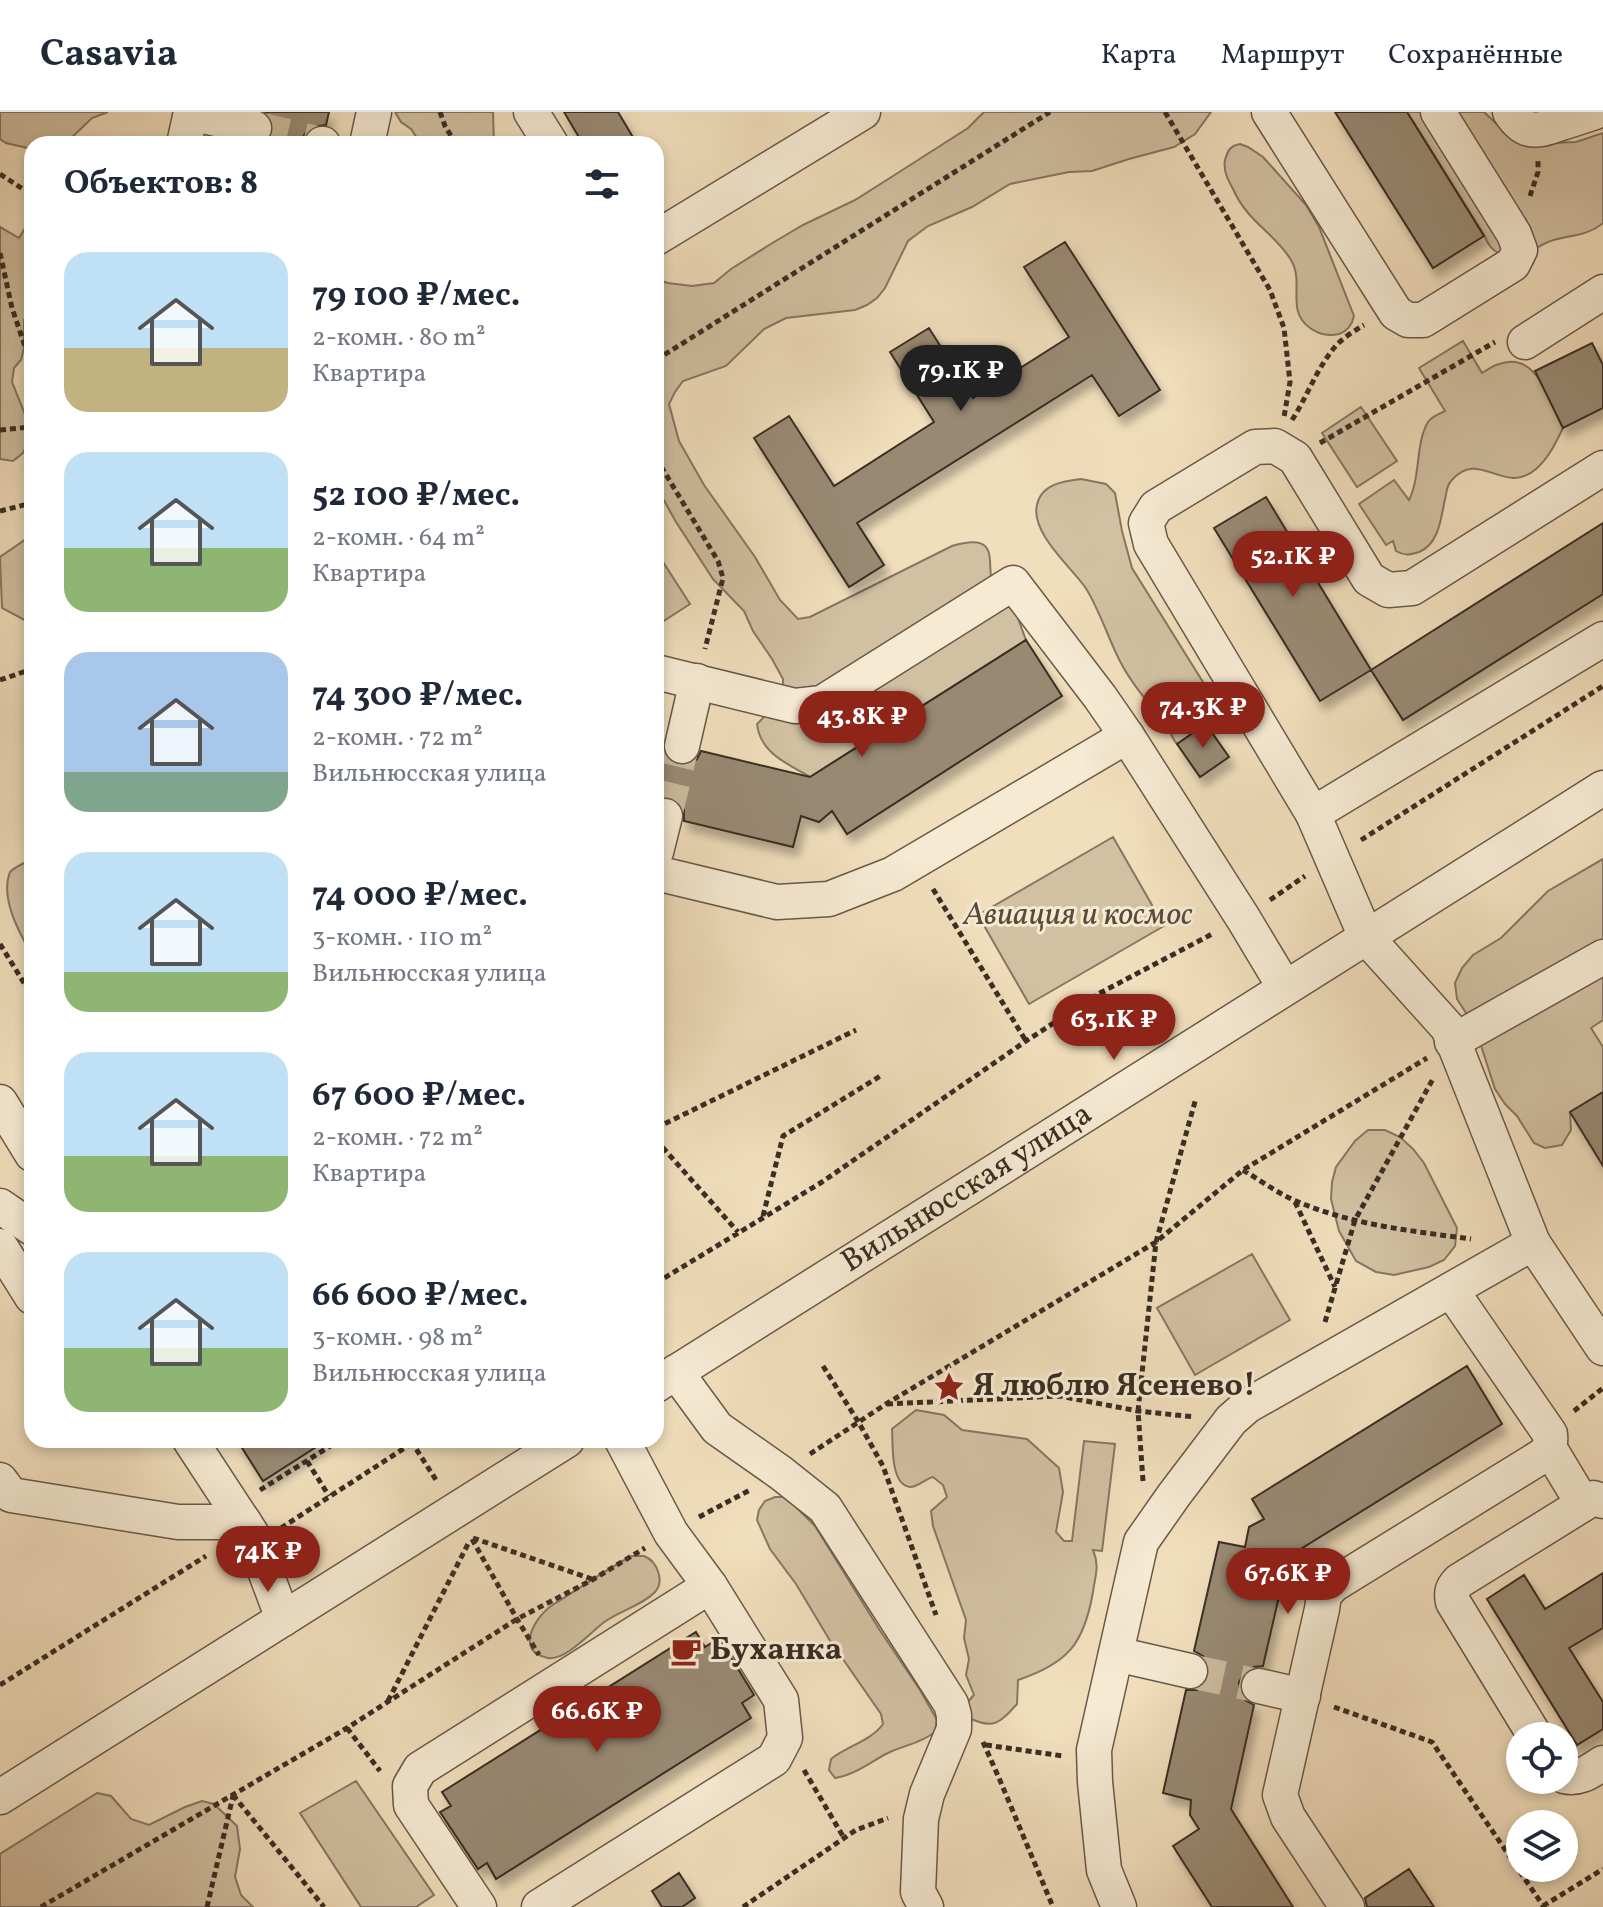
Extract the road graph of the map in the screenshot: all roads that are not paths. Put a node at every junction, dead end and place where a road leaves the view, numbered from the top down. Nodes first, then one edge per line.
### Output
1 (191, 112) edge
2 (374, 112) edge
3 (531, 112) edge
4 (863, 112) edge
5 (1269, 112) edge
6 (1438, 112) edge
7 (1510, 112) edge
8 (1595, 112) edge
9 (254, 128) tunnel mouth
10 (186, 136) edge
11 (369, 136) edge
12 (546, 136) edge
13 (664, 233) edge
14 (1601, 298) edge
15 (1525, 342) road end
16 (1603, 468) edge
17 (1603, 639) edge
18 (664, 674) edge
19 (697, 681) junction
20 (1127, 736) junction
21 (682, 746) tunnel mouth
22 (1603, 788) edge
23 (1313, 814) junction
24 (665, 816) tunnel mouth
25 (664, 820) edge
26 (664, 875) edge
27 (1366, 937) junction
28 (1603, 957) edge
29 (1285, 988) junction
30 (1452, 1042) junction
31 (0, 1102) edge
32 (24, 1141) edge
33 (0, 1206) edge
34 (24, 1222) edge
35 (1528, 1245) junction
36 (0, 1246) edge
37 (24, 1284) edge
38 (1451, 1290) junction
39 (1603, 1348) edge
40 (666, 1378) edge
41 (195, 1448) edge
42 (554, 1448) edge
43 (626, 1448) edge
44 (1550, 1449) junction
45 (0, 1480) edge
46 (1593, 1503) edge
47 (247, 1528) junction
48 (710, 1586) junction
49 (283, 1619) junction
50 (1116, 1654) junction
51 (1190, 1671) tunnel mouth
52 (1259, 1686) tunnel mouth
53 (1303, 1696) junction
54 (1526, 1722) edge
55 (1603, 1763) edge
56 (1578, 1777) edge
57 (0, 1797) edge
58 (913, 1902) edge
59 (479, 1907) edge
60 (539, 1907) edge
61 (1119, 1907) edge
62 (1347, 1907) edge

1 - 9 street
1 - 10 street
2 - 11 street
3 - 12 street
4 - 13 street
5 - 6 street
7 - 8 street
14 - 15 street
16 - 23 street
17 - 23 street
18 - 19 street
19 - 20 street
19 - 21 street
20 - 26 street
20 - 29 street
22 - 27 street, Вильнюсская улица
23 - 27 street
24 - 25 street
27 - 29 street, Вильнюсская улица
27 - 30 street
28 - 30 street
29 - 40 street, Вильнюсская улица
30 - 35 street
31 - 32 street
33 - 34 street
35 - 38 street
35 - 39 street
36 - 37 street
38 - 44 street
38 - 50 street
40 - 58 street
41 - 47 street
42 - 49 street
43 - 48 street
44 - 46 street
44 - 53 street
45 - 47 street
46 - 54 street
47 - 49 street
48 - 59 street
48 - 60 street
49 - 57 street
50 - 51 street
50 - 61 street
52 - 53 street
53 - 62 street
55 - 56 street

